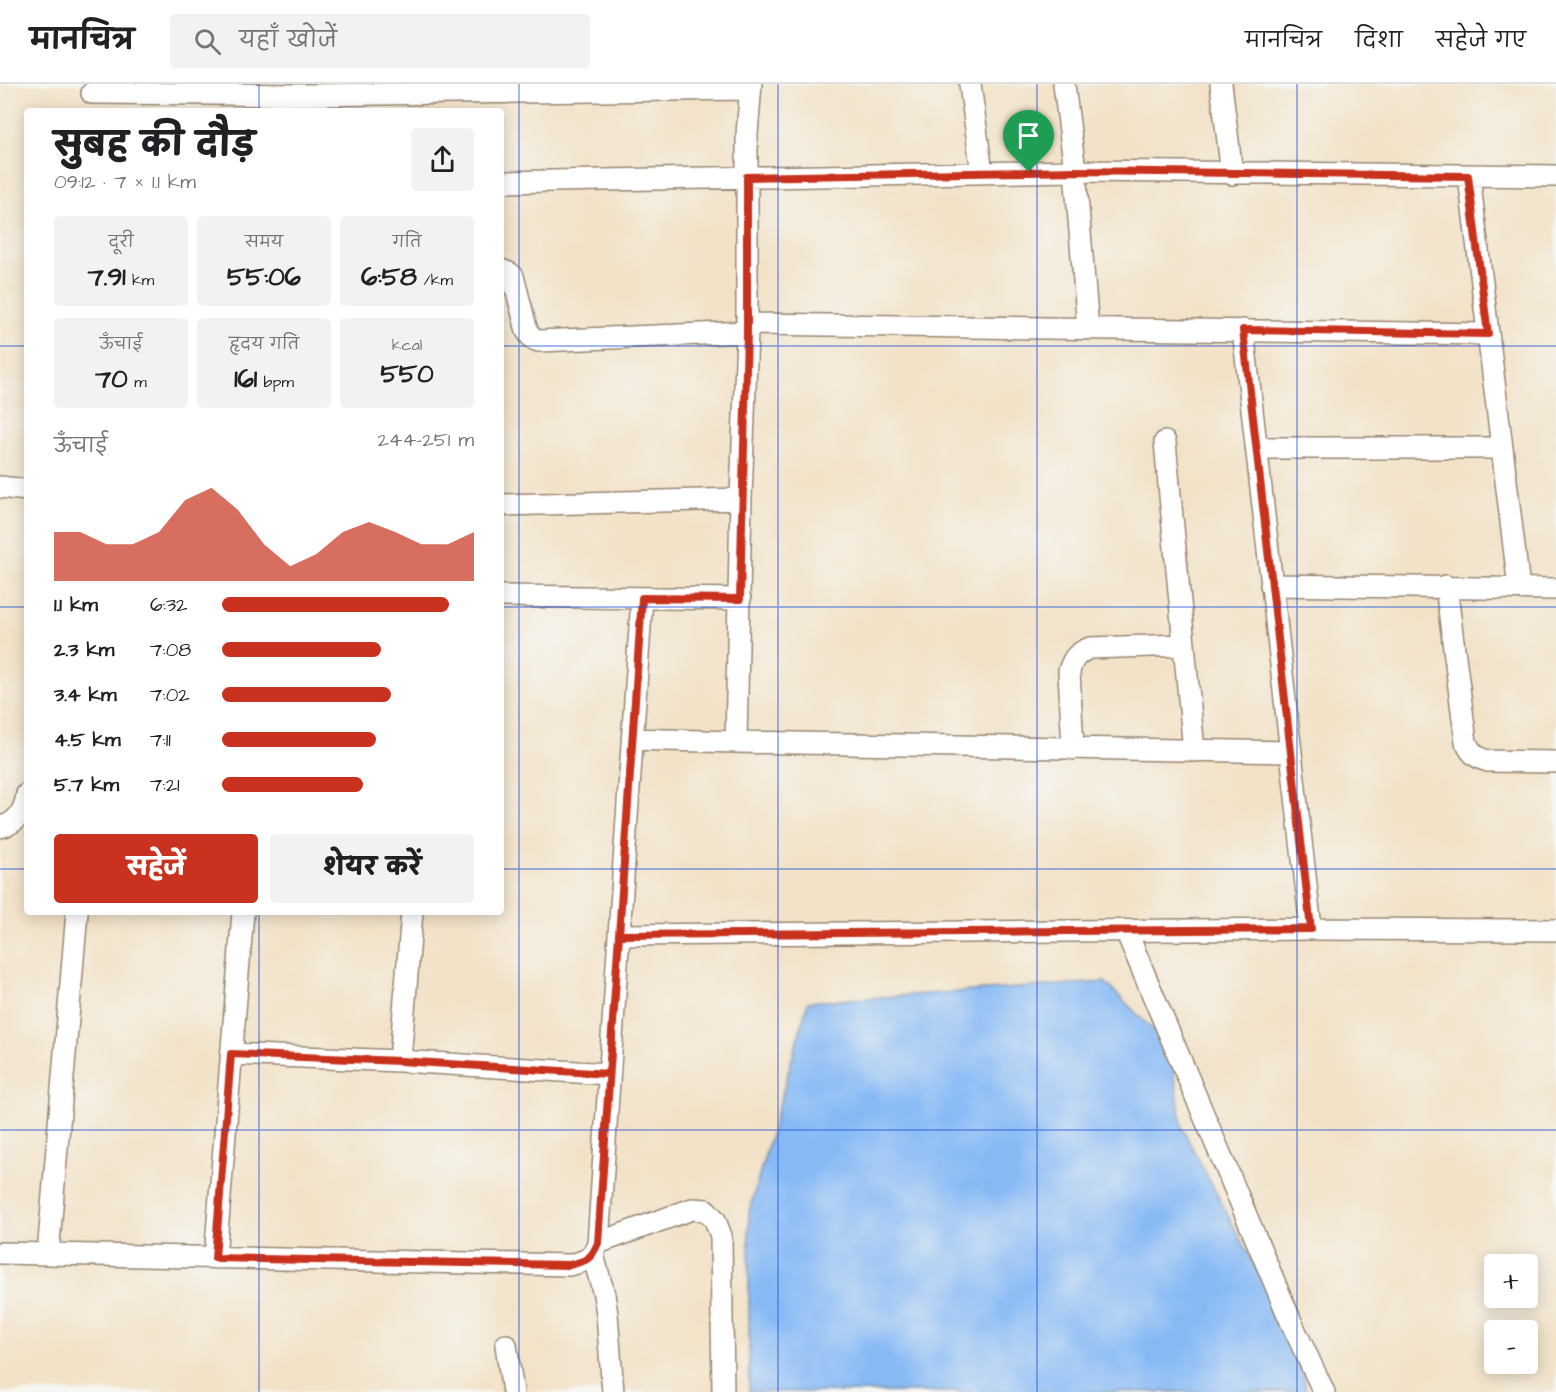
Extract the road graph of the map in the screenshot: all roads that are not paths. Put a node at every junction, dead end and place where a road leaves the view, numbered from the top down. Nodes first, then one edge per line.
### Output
1 (970, 84) edge
2 (1064, 84) edge
3 (1221, 84) edge
4 (751, 87) edge
5 (583, 88) edge
6 (92, 96) edge
7 (304, 103) edge
8 (1075, 171) junction
9 (982, 173) junction
10 (1232, 174) junction
11 (1468, 176) junction
12 (1556, 176) edge
13 (747, 177) junction
14 (504, 182) edge
15 (504, 271) edge
16 (747, 328) junction
17 (1088, 329) junction
18 (1243, 330) junction
19 (1488, 334) junction
20 (1165, 442) dead end
21 (1256, 448) junction
22 (1502, 448) junction
23 (0, 487) edge
24 (24, 490) edge
25 (741, 499) junction
26 (504, 505) edge
27 (1271, 585) junction
28 (1446, 586) junction
29 (1520, 588) junction
30 (1556, 589) edge
31 (504, 596) edge
32 (642, 598) junction
33 (740, 599) junction
34 (1184, 645) junction
35 (632, 739) junction
36 (736, 742) junction
37 (1072, 748) junction
38 (1194, 751) junction
39 (1291, 752) junction
40 (1556, 762) edge
41 (24, 808) edge
42 (0, 827) edge
43 (76, 915) edge
44 (243, 915) edge
45 (412, 915) edge
46 (1311, 929) junction
47 (1556, 930) edge
48 (1126, 931) junction
49 (619, 935) junction
50 (231, 1054) junction
51 (400, 1061) junction
52 (609, 1074) junction
53 (595, 1249) junction
54 (0, 1253) edge
55 (48, 1254) junction
56 (215, 1258) junction
57 (506, 1345) dead end
58 (513, 1392) edge
59 (613, 1392) edge
60 (723, 1392) edge
61 (1324, 1392) edge

1 - 9 street
2 - 8 street
3 - 10 street
4 - 5 street
4 - 13 street
5 - 7 street
6 - 7 street
8 - 9 street
8 - 10 street
8 - 17 street
9 - 13 street
10 - 11 street
11 - 12 street
11 - 19 street
13 - 14 street
13 - 16 street
15 - 16 street
16 - 17 street
16 - 25 street
17 - 18 street
18 - 19 street
18 - 21 street
19 - 22 street
20 - 34 street
21 - 22 street
21 - 27 street
22 - 29 street
23 - 24 street
25 - 26 street
25 - 33 street
27 - 28 street
27 - 39 street
28 - 29 street
28 - 40 street
29 - 30 street
31 - 32 street
32 - 33 street
32 - 35 street
33 - 36 street
34 - 37 street
34 - 38 street
35 - 36 street
35 - 49 street
36 - 37 street
37 - 38 street
38 - 39 street
39 - 46 street
41 - 42 street
43 - 55 street
44 - 50 street
45 - 51 street
46 - 47 street
46 - 48 street
48 - 49 street
48 - 61 street
49 - 52 street
50 - 51 street
50 - 56 street
51 - 52 street
52 - 53 street
53 - 56 street
53 - 59 street
53 - 60 street
54 - 55 street
55 - 56 street
57 - 58 street

